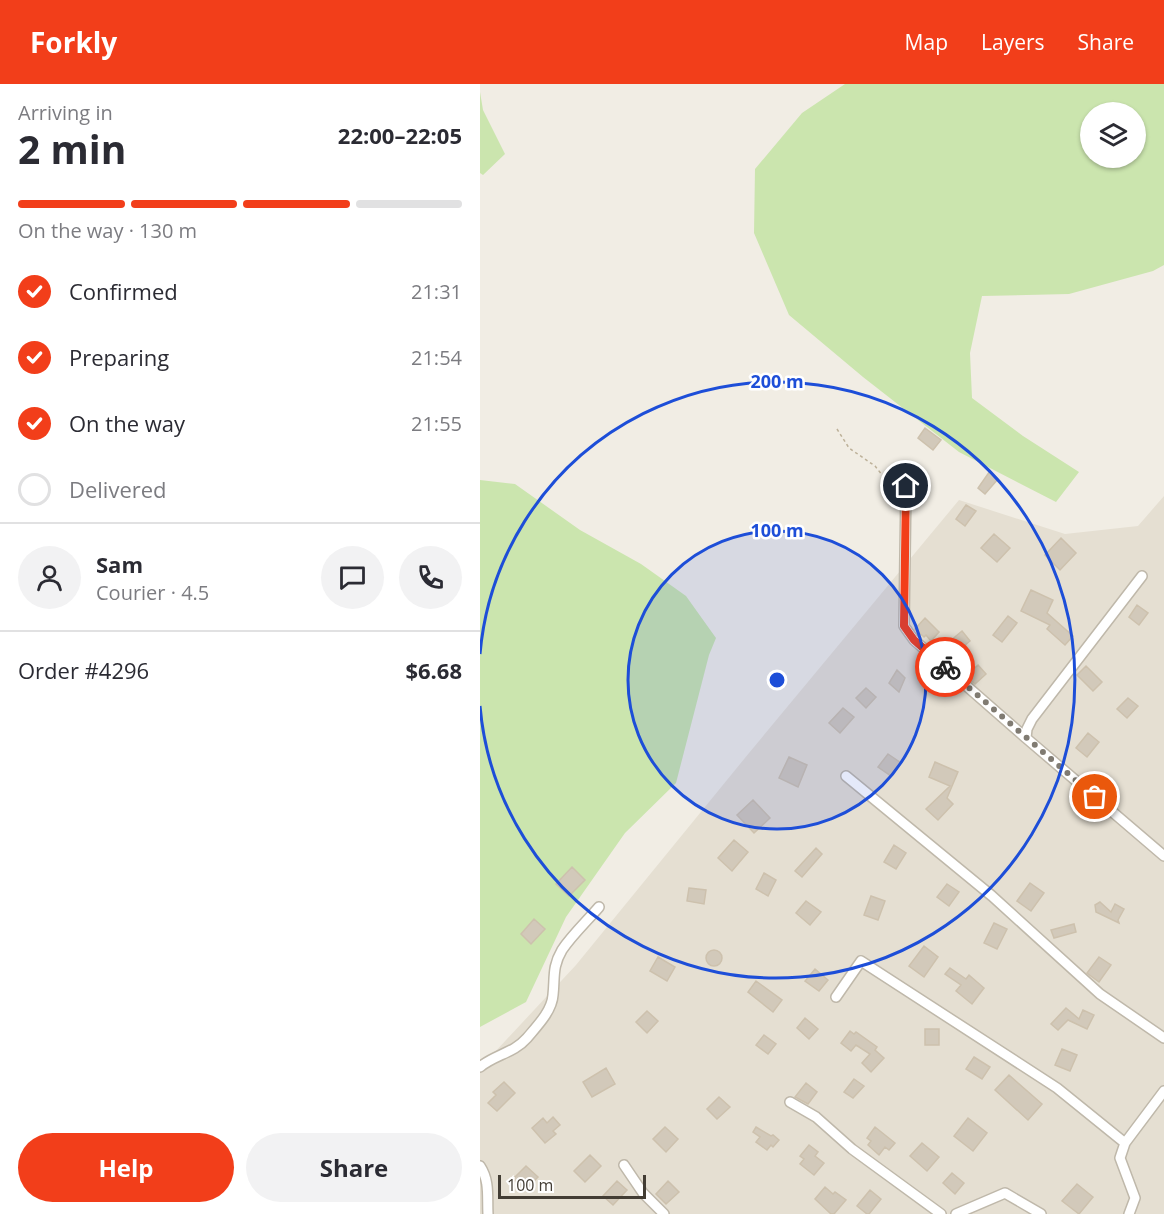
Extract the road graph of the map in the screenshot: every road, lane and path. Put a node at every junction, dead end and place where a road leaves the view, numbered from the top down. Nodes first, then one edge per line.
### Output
1 (837, 429) dead end
2 (906, 486) dead end
3 (907, 506) junction
4 (1142, 576) dead end
5 (1026, 738) junction
6 (846, 777) dead end
7 (1164, 856) edge
8 (599, 907) dead end
9 (836, 997) dead end
10 (1164, 1038) edge
11 (480, 1067) edge
12 (1164, 1091) edge
13 (790, 1102) dead end
14 (1125, 1143) junction
15 (624, 1165) dead end
16 (480, 1166) edge
17 (488, 1214) edge
18 (664, 1214) edge
19 (940, 1214) edge
20 (956, 1214) edge
21 (1041, 1214) edge
22 (1129, 1214) edge

1 - 3 path
2 - 3 street
3 - 5 street
4 - 5 street
5 - 7 street
6 - 10 street
8 - 11 street
9 - 14 street
12 - 14 street
13 - 19 street
14 - 22 street
15 - 18 street
16 - 17 street
20 - 21 street

